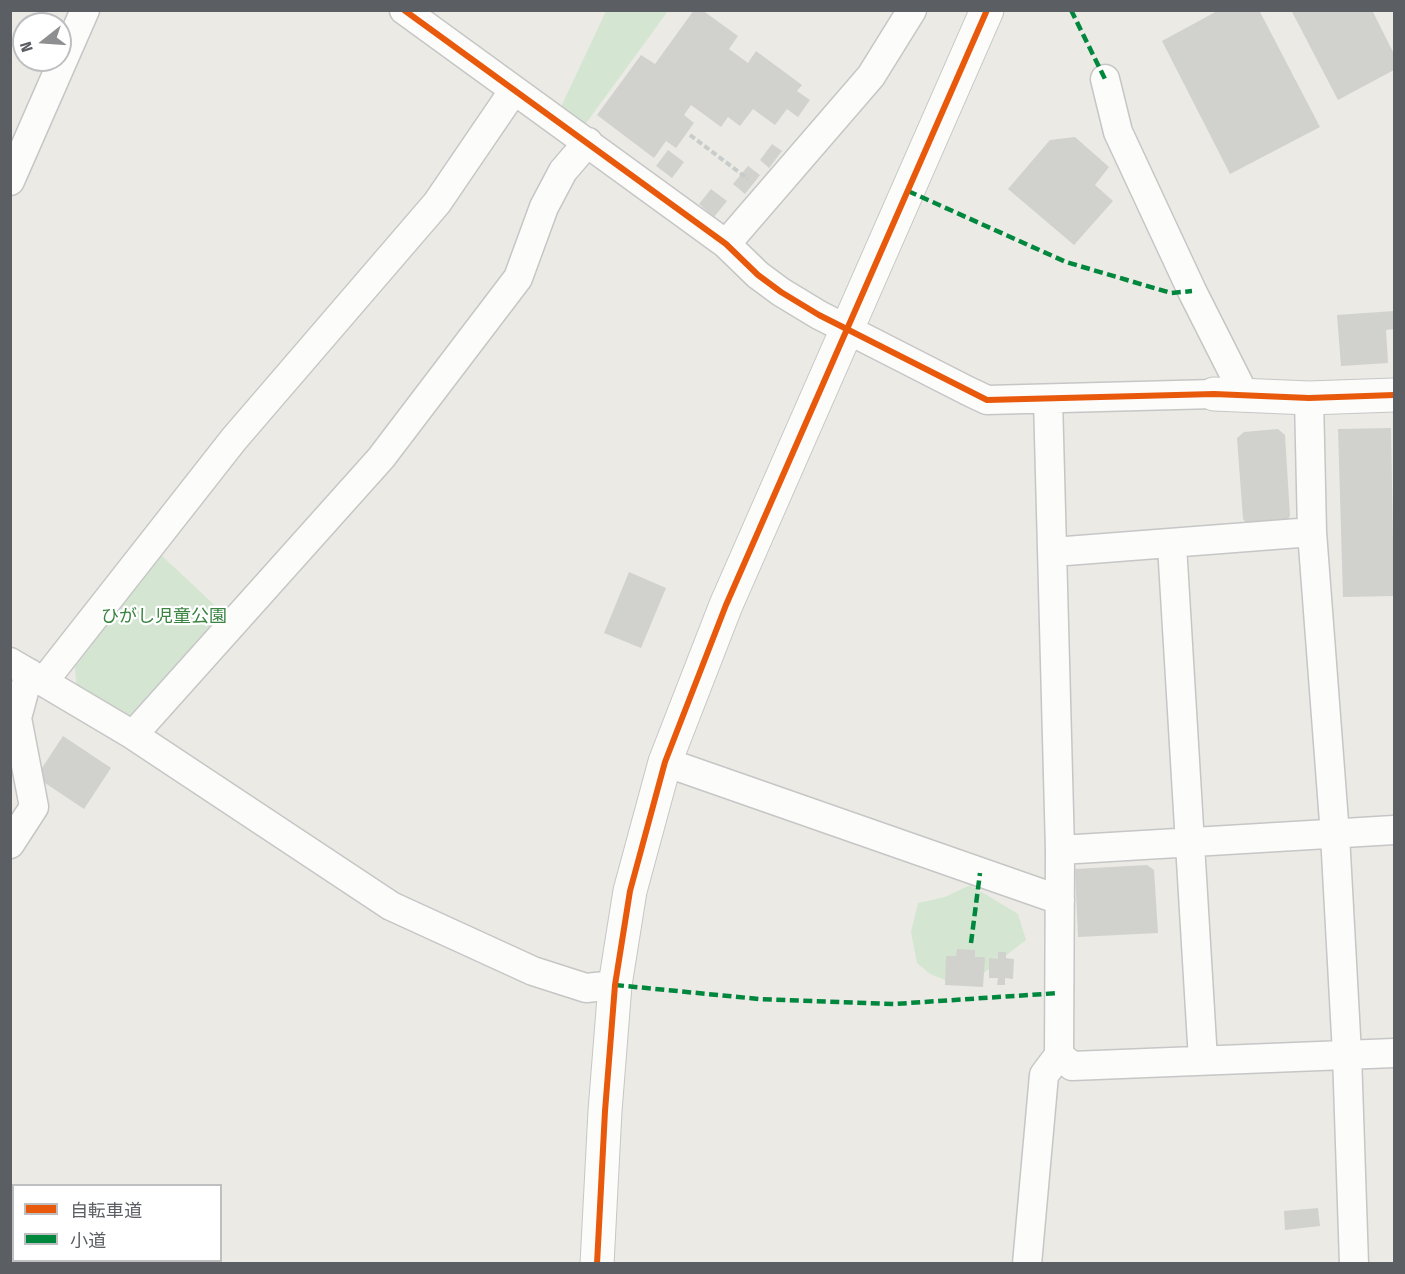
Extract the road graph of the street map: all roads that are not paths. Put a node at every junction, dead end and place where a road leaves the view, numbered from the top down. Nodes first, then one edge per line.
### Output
1 (85, 10) edge
2 (404, 10) edge
3 (912, 10) edge
4 (987, 10) edge
5 (1105, 80) dead end
6 (514, 90) junction
7 (588, 142) junction
8 (10, 181) edge
9 (726, 244) junction
10 (847, 329) junction
11 (1229, 394) junction
12 (1395, 395) edge
13 (1309, 398) junction
14 (1048, 399) junction
15 (1312, 532) junction
16 (1172, 545) junction
17 (1053, 552) junction
18 (28, 672) edge
19 (133, 735) junction
20 (665, 762) junction
21 (1395, 830) edge
22 (1335, 835) junction
23 (1189, 842) junction
24 (10, 844) edge
25 (1060, 850) junction
26 (1060, 900) junction
27 (615, 985) junction
28 (1395, 1053) edge
29 (1347, 1054) junction
30 (1059, 1055) junction
31 (1203, 1060) junction
32 (597, 1263) edge
33 (1027, 1263) edge
34 (1354, 1263) edge

1 - 8 street
2 - 6 street
3 - 9 street
4 - 10 street
5 - 11 street
6 - 7 street
6 - 18 street
7 - 9 street
7 - 19 street
9 - 10 street
10 - 14 street
10 - 20 street
11 - 13 street
11 - 14 street
12 - 13 street
13 - 15 street
14 - 17 street
15 - 16 street
15 - 22 street
16 - 17 street
16 - 23 street
17 - 25 street
18 - 19 street
18 - 24 street
19 - 27 street
20 - 26 street
20 - 27 street
21 - 22 street
22 - 23 street
22 - 29 street
23 - 25 street
23 - 31 street
25 - 26 street
26 - 30 street
27 - 32 street
28 - 29 street
29 - 31 street
29 - 34 street
30 - 31 street
30 - 33 street

